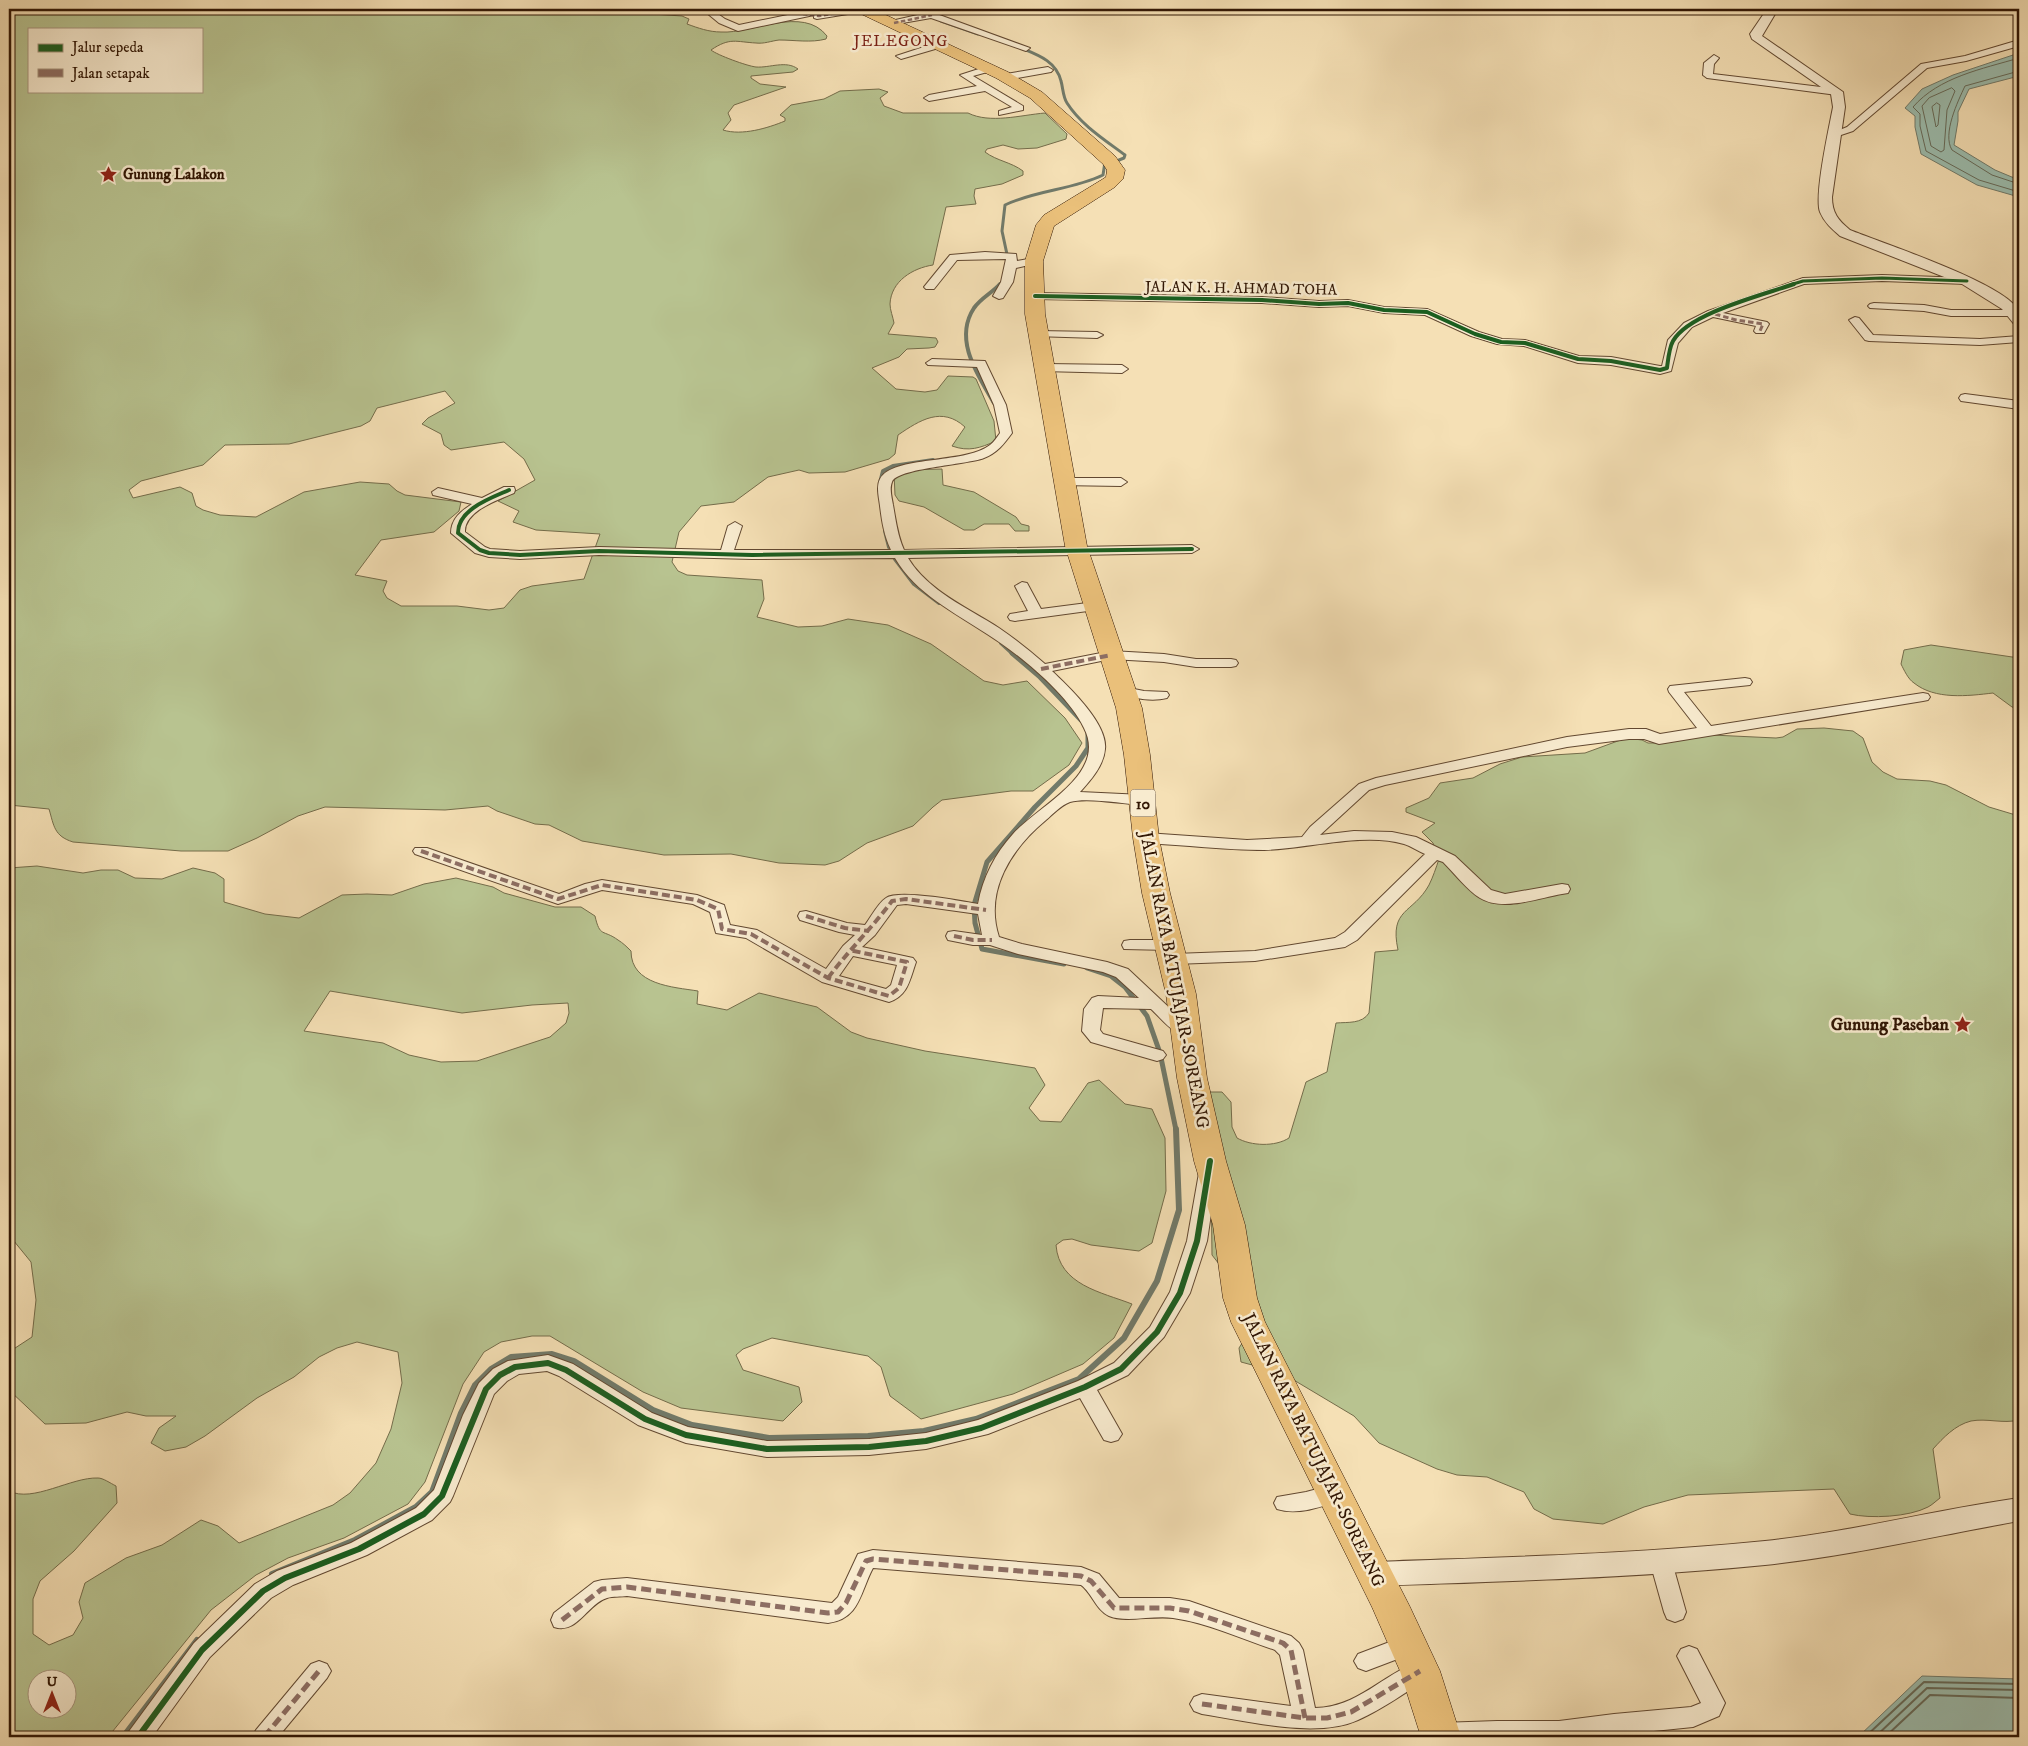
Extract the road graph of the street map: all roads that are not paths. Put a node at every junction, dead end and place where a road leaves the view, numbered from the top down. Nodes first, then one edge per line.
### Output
1 (706, 9) edge
2 (843, 9) edge
3 (861, 9) edge
4 (916, 9) edge
5 (1753, 9) edge
6 (1771, 10) edge
7 (829, 12) edge
8 (763, 13) dead end
9 (932, 15) junction
10 (786, 17) junction
11 (894, 23) junction
12 (2019, 43) edge
13 (939, 45) junction
14 (1026, 48) dead end
15 (901, 56) dead end
16 (1714, 58) dead end
17 (1048, 70) dead end
18 (995, 83) junction
19 (965, 91) junction
20 (1784, 96) dead end
21 (1838, 96) junction
22 (929, 98) dead end
23 (1023, 98) junction
24 (1002, 113) dead end
25 (1835, 134) junction
26 (1015, 259) junction
27 (1967, 281) junction
28 (930, 287) dead end
29 (999, 296) dead end
30 (1035, 296) junction
31 (1874, 306) dead end
32 (2014, 312) edge
33 (1712, 313) junction
34 (1856, 320) dead end
35 (1760, 331) dead end
36 (1038, 334) junction
37 (1097, 335) dead end
38 (2019, 339) edge
39 (969, 362) joint
40 (932, 363) dead end
41 (1046, 368) junction
42 (1122, 369) dead end
43 (1965, 398) dead end
44 (2019, 405) edge
45 (1064, 482) junction
46 (1121, 482) dead end
47 (509, 490) dead end
48 (438, 492) dead end
49 (481, 503) junction
50 (735, 526) dead end
51 (1192, 549) dead end
52 (1078, 550) junction
53 (900, 553) junction
54 (726, 554) junction
55 (1022, 586) dead end
56 (1095, 606) junction
57 (1036, 613) junction
58 (1015, 617) dead end
59 (1111, 655) junction
60 (1231, 663) dead end
61 (1040, 669) junction
62 (1745, 682) dead end
63 (1124, 690) junction
64 (1162, 695) dead end
65 (1923, 697) dead end
66 (1707, 731) junction
67 (1066, 798) junction
68 (1142, 800) junction
69 (1146, 838) junction
70 (1307, 841) junction
71 (421, 851) dead end
72 (1436, 854) junction
73 (1562, 889) dead end
74 (977, 909) junction
75 (806, 916) dead end
76 (869, 931) junction
77 (954, 936) dead end
78 (983, 940) junction
79 (1130, 945) dead end
80 (849, 950) junction
81 (1171, 952) junction
82 (828, 978) junction
83 (1150, 1004) junction
84 (1184, 1030) junction
85 (1157, 1056) dead end
86 (1210, 1161) junction
87 (1086, 1387) junction
88 (1111, 1434) dead end
89 (1336, 1493) junction
90 (1285, 1503) dead end
91 (2019, 1508) edge
92 (1660, 1562) junction
93 (1376, 1574) junction
94 (1675, 1612) dead end
95 (562, 1620) dead end
96 (1408, 1645) junction
97 (1689, 1656) dead end
98 (1366, 1661) dead end
99 (319, 1671) dead end
100 (1420, 1672) junction
101 (1202, 1704) dead end
102 (1305, 1718) junction
103 (1441, 1736) edge
104 (138, 1737) edge
105 (264, 1737) edge

1 - 10 street
2 - 7 street
3 - 7 street
3 - 11 highway, JALAN RAYA BATUJAJAR-SOREANG / 10
4 - 9 street
5 - 6 street
6 - 21 street
7 - 10 street
8 - 10 street
9 - 11 street
9 - 14 street
11 - 13 highway, JALAN RAYA BATUJAJAR-SOREANG / 10
12 - 25 street
13 - 15 street
13 - 18 highway, JALAN RAYA BATUJAJAR-SOREANG / 10
16 - 21 street
17 - 18 street
18 - 19 street
18 - 19 street
18 - 23 highway, JALAN RAYA BATUJAJAR-SOREANG / 10
19 - 22 street
20 - 21 street
21 - 25 street
23 - 24 street
23 - 26 highway, JALAN RAYA BATUJAJAR-SOREANG / 10
25 - 27 street
26 - 28 street
26 - 29 street
26 - 30 highway, JALAN RAYA BATUJAJAR-SOREANG / 10
27 - 32 street
27 - 33 street, JALAN K. H. AHMAD TOHA
30 - 33 street, JALAN K. H. AHMAD TOHA
30 - 36 highway, JALAN RAYA BATUJAJAR-SOREANG / 10
31 - 32 street
33 - 35 street
34 - 38 street
36 - 37 street
36 - 41 highway, JALAN RAYA BATUJAJAR-SOREANG / 10
39 - 40 street
39 - 53 street
41 - 42 street
41 - 45 highway, JALAN RAYA BATUJAJAR-SOREANG / 10
43 - 44 street
45 - 46 street
45 - 52 highway, JALAN RAYA BATUJAJAR-SOREANG / 10
47 - 49 street
48 - 49 street
49 - 54 street
50 - 54 street
51 - 52 street
52 - 53 street
52 - 56 highway, JALAN RAYA BATUJAJAR-SOREANG / 10
53 - 54 street
53 - 61 street
55 - 57 street
56 - 57 street
56 - 59 highway, JALAN RAYA BATUJAJAR-SOREANG / 10
57 - 58 street
59 - 60 street
59 - 61 street
59 - 63 highway, JALAN RAYA BATUJAJAR-SOREANG / 10
61 - 67 street
62 - 66 street
63 - 64 street
63 - 68 highway, JALAN RAYA BATUJAJAR-SOREANG / 10
65 - 66 street
66 - 70 street
67 - 68 street
67 - 74 street
68 - 69 highway, JALAN RAYA BATUJAJAR-SOREANG / 10
69 - 70 street
69 - 81 highway, JALAN RAYA BATUJAJAR-SOREANG / 10
70 - 72 street
71 - 82 street
72 - 73 street
72 - 81 street
74 - 76 street
74 - 78 street
75 - 76 street
76 - 80 street
77 - 78 street
78 - 83 street
79 - 81 street
80 - 82 street
80 - 82 street
81 - 84 highway, JALAN RAYA BATUJAJAR-SOREANG / 10
83 - 84 street
83 - 85 street
84 - 86 highway, JALAN RAYA BATUJAJAR-SOREANG / 10
86 - 87 street
86 - 89 highway, JALAN RAYA BATUJAJAR-SOREANG / 10
87 - 88 street
87 - 104 street
89 - 90 street
89 - 93 highway, JALAN RAYA BATUJAJAR-SOREANG / 10
91 - 92 street
92 - 93 street
92 - 94 street
93 - 96 highway, JALAN RAYA BATUJAJAR-SOREANG / 10
95 - 102 street
96 - 98 street
96 - 100 highway, JALAN RAYA BATUJAJAR-SOREANG / 10
97 - 103 street
99 - 105 street
100 - 102 street
100 - 103 highway, JALAN RAYA BATUJAJAR-SOREANG / 10
101 - 102 street

